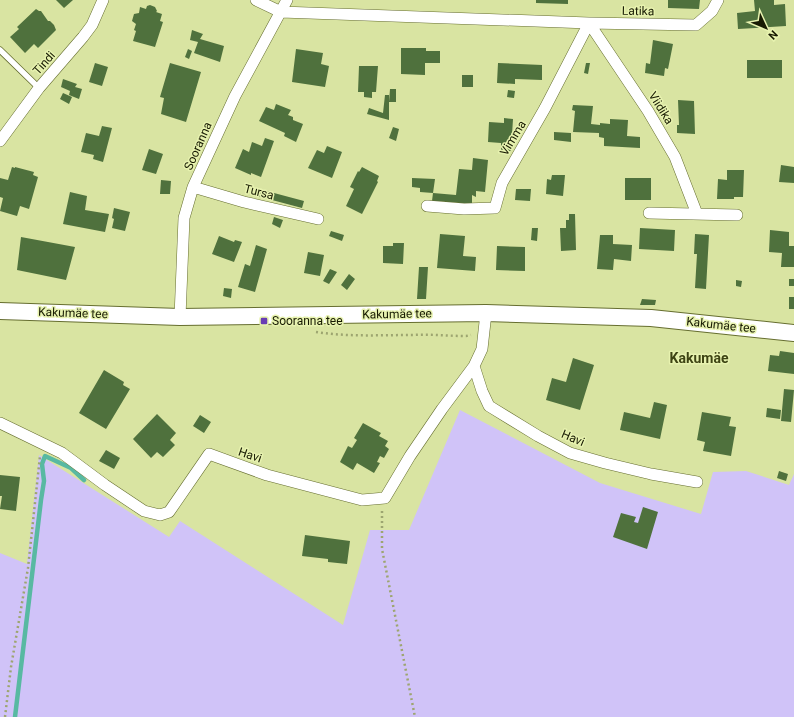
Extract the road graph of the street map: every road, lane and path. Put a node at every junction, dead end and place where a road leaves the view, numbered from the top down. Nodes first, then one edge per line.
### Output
1 (103, 0) edge
2 (256, 0) edge
3 (287, 0) edge
4 (718, 0) edge
5 (281, 12) junction
6 (589, 23) junction
7 (0, 50) edge
8 (39, 88) junction
9 (0, 141) edge
10 (193, 187) junction
11 (427, 206) dead end
12 (649, 213) dead end
13 (697, 214) junction
14 (737, 215) dead end
15 (318, 219) dead end
16 (0, 311) edge
17 (486, 313) junction
18 (180, 317) junction
19 (794, 333) edge
20 (474, 366) junction
21 (0, 423) edge
22 (44, 444) junction
23 (697, 482) dead end
24 (381, 499) junction
25 (5, 717) edge
26 (415, 717) edge

1 - 8 street, Tindi
2 - 5 street
3 - 5 street, Sooranna
4 - 6 street, Latika
5 - 6 street, Latika
5 - 10 street, Sooranna
6 - 11 street, Vimma
6 - 13 street, Viidika
7 - 8 lane
8 - 9 street, Tindi
10 - 15 street, Tursa
10 - 18 street, Sooranna
12 - 13 street
13 - 14 street
16 - 18 street, Kakumäe tee
17 - 18 street, Kakumäe tee
17 - 19 street, Kakumäe tee
17 - 20 street
20 - 23 street, Havi
20 - 24 street
21 - 22 street, Havi
22 - 24 street, Havi
22 - 25 path
24 - 26 path

